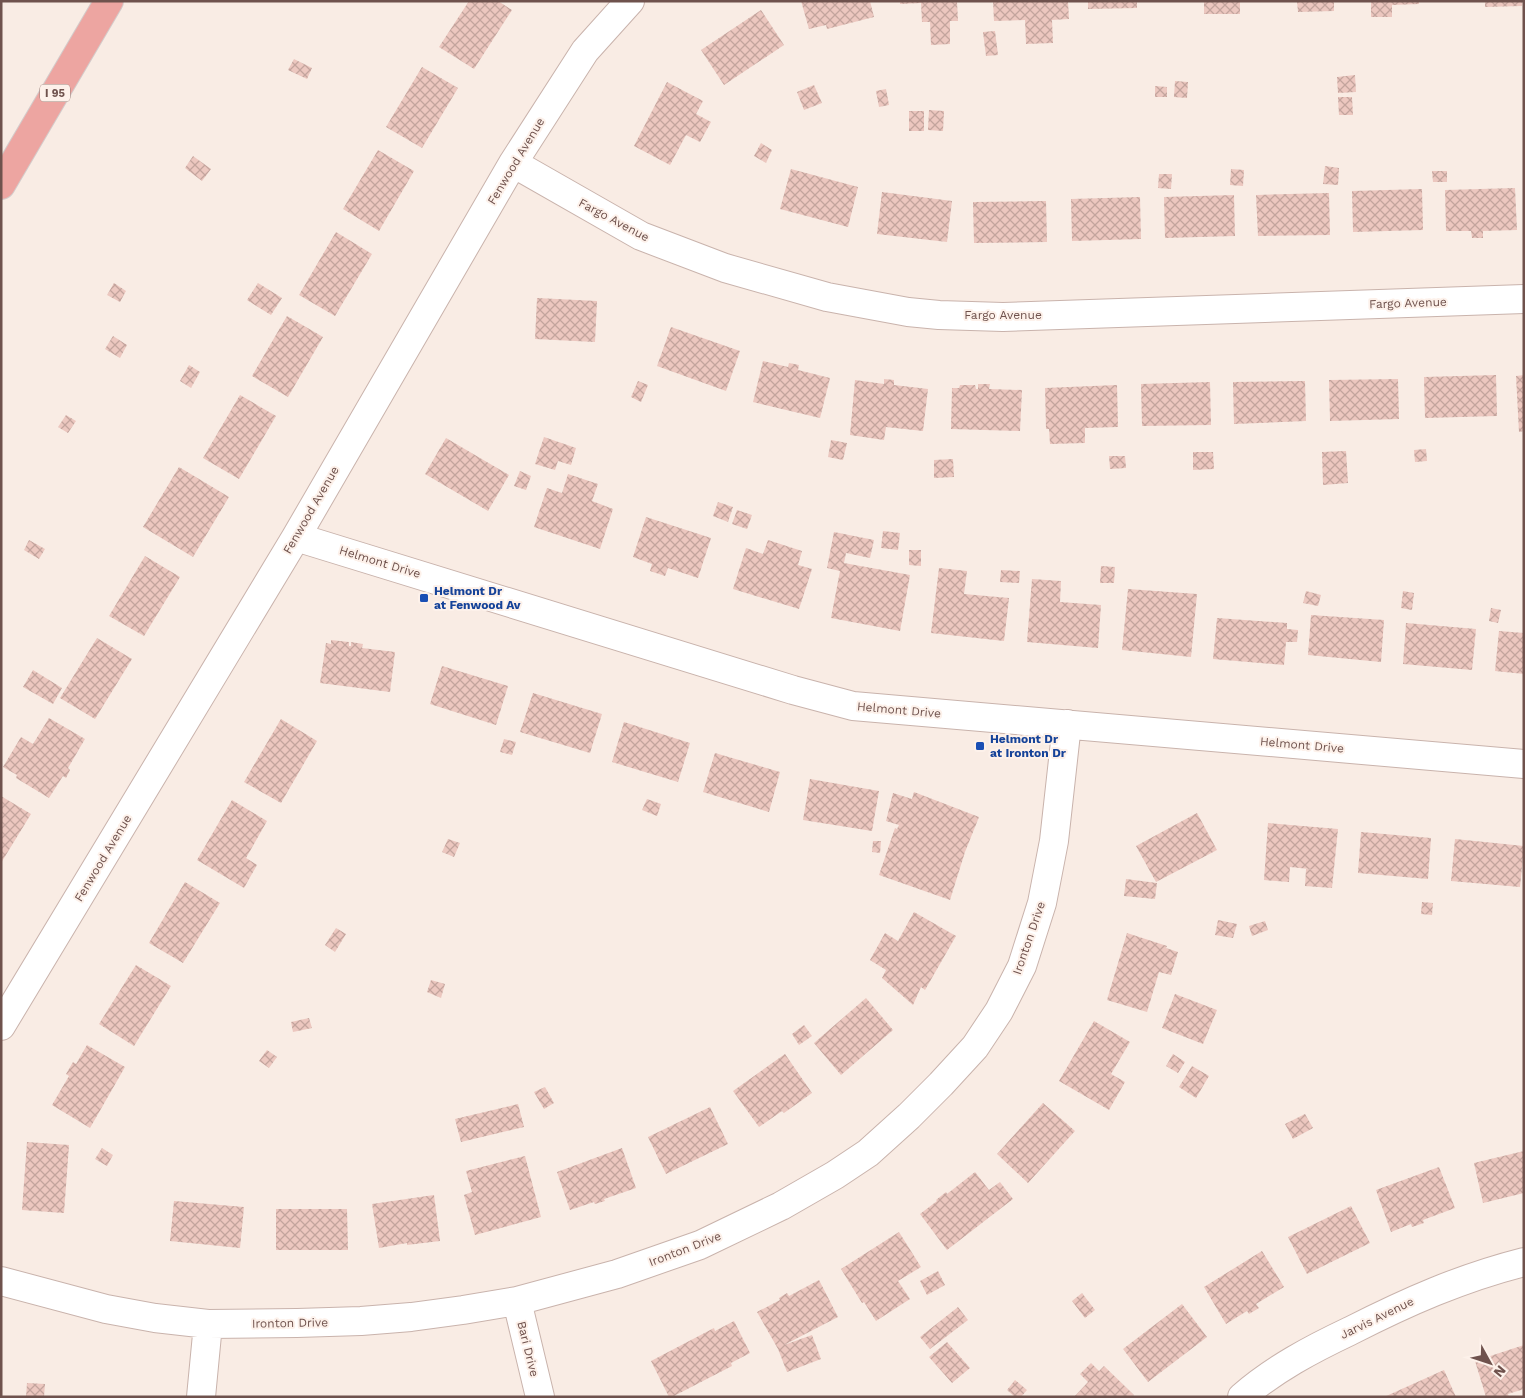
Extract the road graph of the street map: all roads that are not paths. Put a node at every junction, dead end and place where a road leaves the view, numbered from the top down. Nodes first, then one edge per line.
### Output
1 (109, 1) edge
2 (630, 1) edge
3 (513, 163) junction
4 (1, 185) edge
5 (1524, 299) edge
6 (296, 536) junction
7 (1067, 724) junction
8 (1524, 764) edge
9 (1, 1026) edge
10 (1524, 1262) edge
11 (1, 1281) edge
12 (516, 1301) junction
13 (208, 1324) junction
14 (201, 1397) edge
15 (540, 1397) edge
16 (1242, 1397) edge

1 - 4 highway, I 95
2 - 3 street, Fenwood Avenue
3 - 5 street, Fargo Avenue
3 - 6 street, Fenwood Avenue
6 - 7 street, Helmont Drive
6 - 9 street, Fenwood Avenue
7 - 8 street, Helmont Drive
7 - 12 street, Ironton Drive
10 - 16 street, Jarvis Avenue
11 - 13 street, Ironton Drive
12 - 13 street, Ironton Drive
12 - 15 street, Bari Drive
13 - 14 street

